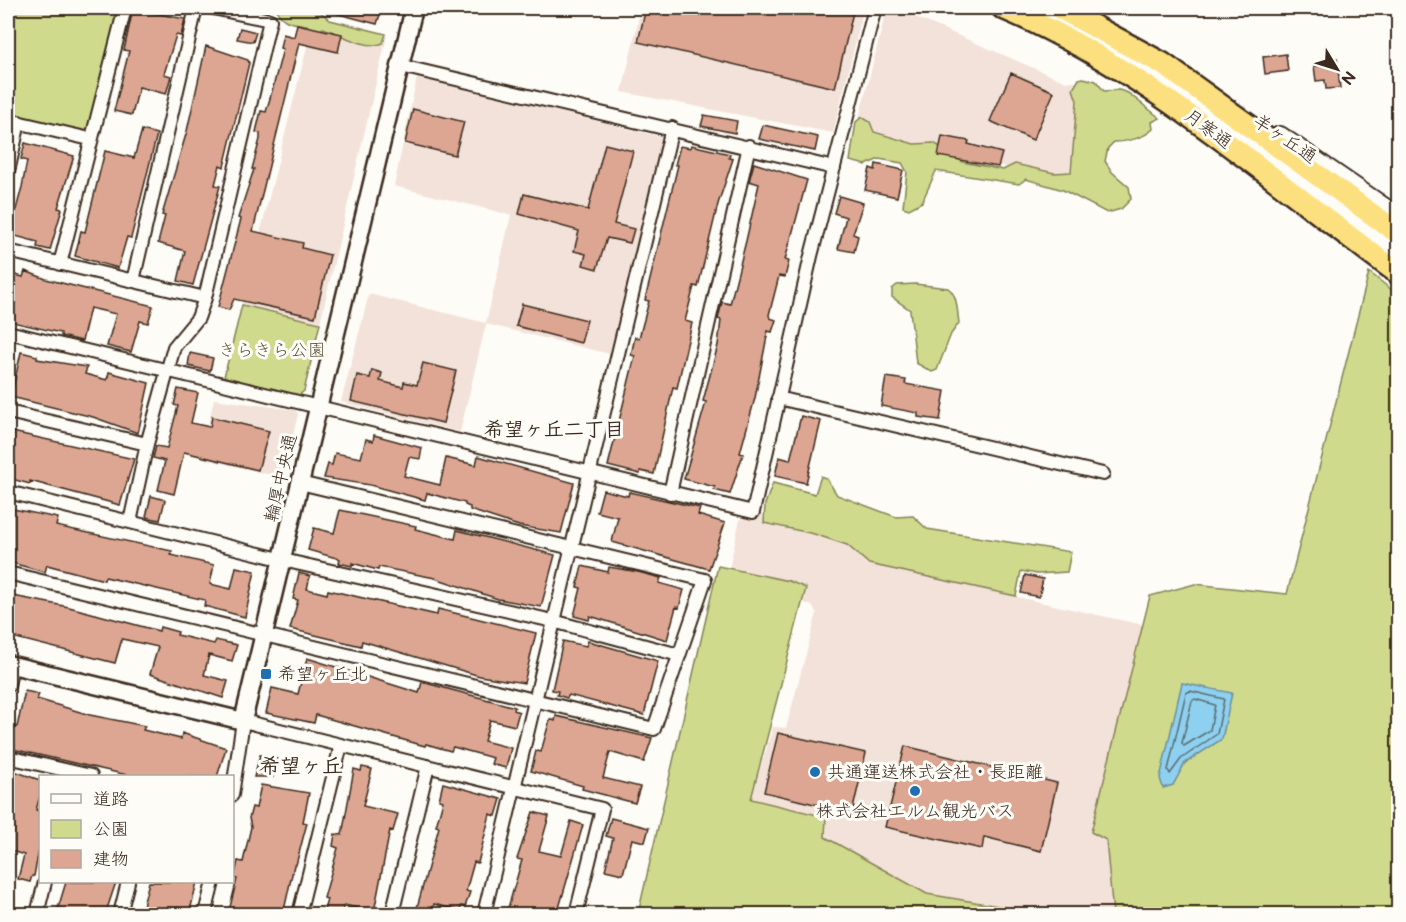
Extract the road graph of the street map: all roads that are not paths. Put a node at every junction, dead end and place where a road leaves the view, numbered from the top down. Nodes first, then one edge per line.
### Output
1 (125, 8) edge
2 (196, 8) edge
3 (213, 8) edge
4 (414, 8) edge
5 (875, 8) edge
6 (1003, 8) edge
7 (1029, 8) edge
8 (1060, 8) edge
9 (401, 66) junction
10 (1168, 68) junction
11 (13, 121) edge
12 (672, 128) junction
13 (90, 139) junction
14 (749, 146) junction
15 (834, 168) junction
16 (8, 172) edge
17 (1398, 217) edge
18 (1398, 233) edge
19 (8, 251) edge
20 (1398, 253) edge
21 (60, 264) junction
22 (1398, 273) edge
23 (133, 281) junction
24 (205, 298) junction
25 (8, 332) edge
26 (166, 372) junction
27 (778, 398) junction
28 (318, 407) junction
29 (8, 412) edge
30 (147, 444) junction
31 (589, 473) junction
32 (1103, 474) dead end
33 (300, 483) junction
34 (8, 492) edge
35 (669, 493) junction
36 (130, 522) junction
37 (571, 547) junction
38 (282, 559) junction
39 (8, 573) edge
40 (553, 621) junction
41 (264, 636) junction
42 (680, 655) junction
43 (10, 665) edge
44 (8, 686) edge
45 (536, 700) junction
46 (243, 721) junction
47 (341, 745) junction
48 (8, 757) edge
49 (428, 766) junction
50 (70, 774) edge
51 (234, 782) edge
52 (516, 787) junction
53 (45, 883) edge
54 (128, 883) edge
55 (213, 883) edge
56 (37, 915) edge
57 (120, 915) edge
58 (205, 915) edge
59 (300, 915) edge
60 (392, 915) edge
61 (484, 915) edge
62 (576, 915) edge

1 - 13 street
2 - 23 street
3 - 24 street
4 - 9 street, 輪厚中央通
5 - 15 street
6 - 22 highway, 月寒通
7 - 20 main road
8 - 10 highway, 月寒通
9 - 12 street
9 - 28 street, 輪厚中央通
10 - 17 main road, 羊ヶ丘通
10 - 18 highway, 月寒通
11 - 13 street
11 - 16 street
12 - 14 street
12 - 31 street
13 - 21 street
14 - 15 street
14 - 35 street
15 - 27 street
19 - 21 street
21 - 23 street
23 - 24 street
24 - 26 street
25 - 26 street
26 - 28 street
26 - 30 street
27 - 32 street
27 - 35 street
28 - 31 street
28 - 33 street, 輪厚中央通
29 - 30 street
30 - 36 street
31 - 35 street
31 - 37 street
33 - 37 street
33 - 38 street, 輪厚中央通
34 - 36 street
36 - 38 street
37 - 40 street
37 - 42 street
38 - 40 street
38 - 41 street, 輪厚中央通
39 - 41 street
40 - 42 street
40 - 45 street
41 - 45 street
41 - 46 street, 輪厚中央通
42 - 45 street
43 - 44 street
43 - 46 street
45 - 52 street
46 - 47 street
46 - 51 street
47 - 49 street
47 - 59 street
48 - 50 street
49 - 52 street
49 - 60 street
52 - 61 street
52 - 62 street
53 - 56 street
54 - 57 street
55 - 58 street

